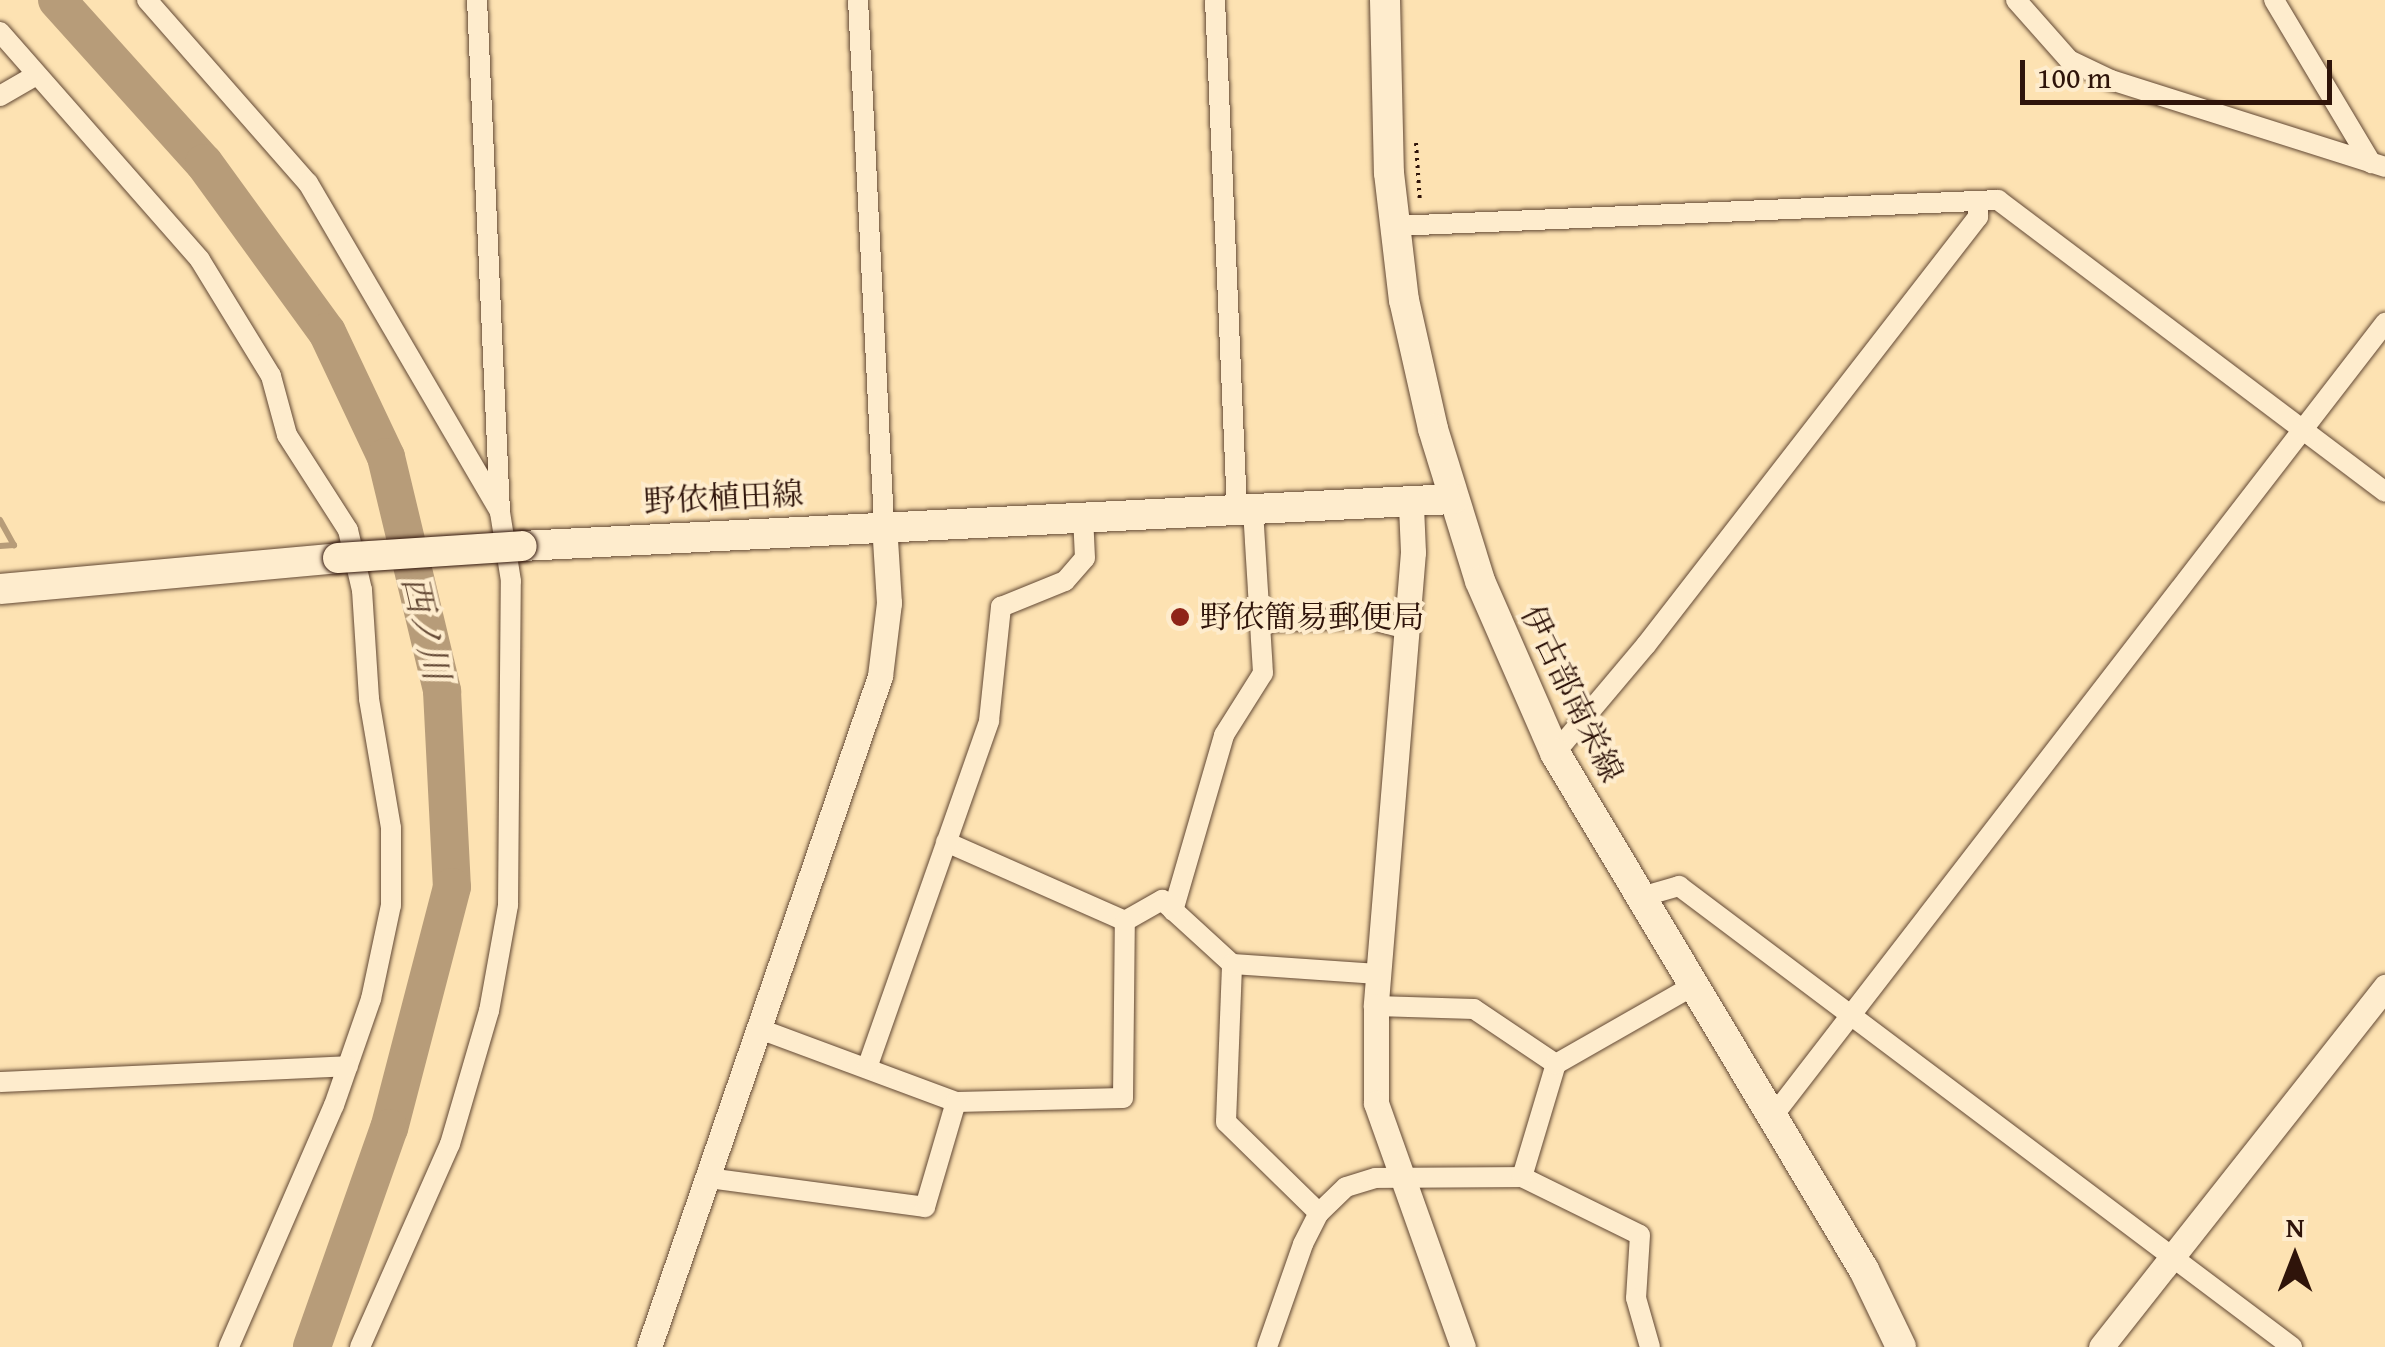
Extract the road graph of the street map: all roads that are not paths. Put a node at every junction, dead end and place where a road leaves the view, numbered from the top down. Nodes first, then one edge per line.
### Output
1 (147, 0) edge
2 (477, 0) edge
3 (858, 0) edge
4 (1215, 0) edge
5 (1386, 0) edge
6 (2016, 0) edge
7 (2274, 0) edge
8 (0, 32) edge
9 (34, 77) junction
10 (0, 96) edge
11 (2378, 165) edge
12 (1978, 201) junction
13 (1394, 226) junction
14 (2385, 323) edge
15 (2306, 430) junction
16 (2385, 492) edge
17 (1453, 499) junction
18 (1411, 506) junction
19 (1245, 510) junction
20 (500, 512) junction
21 (1083, 516) junction
22 (884, 524) junction
23 (0, 589) edge
24 (1260, 622) junction
25 (1407, 629) junction
26 (1554, 753) junction
27 (946, 842) junction
28 (1641, 897) junction
29 (1173, 910) junction
30 (1125, 921) junction
31 (1232, 964) junction
32 (1379, 974) junction
33 (1691, 987) junction
34 (2385, 987) edge
35 (1376, 1006) junction
36 (1849, 1016) junction
37 (760, 1029) junction
38 (1556, 1064) junction
39 (348, 1066) junction
40 (867, 1068) junction
41 (0, 1082) edge
42 (956, 1102) junction
43 (1772, 1116) junction
44 (708, 1178) junction
45 (1400, 1178) junction
46 (1522, 1178) junction
47 (1319, 1213) junction
48 (2172, 1256) junction
49 (229, 1347) edge
50 (360, 1347) edge
51 (649, 1347) edge
52 (1267, 1347) edge
53 (1463, 1347) edge
54 (1650, 1347) edge
55 (1901, 1347) edge
56 (2101, 1347) edge
57 (2292, 1347) edge

1 - 20 street
2 - 20 street
3 - 22 street
4 - 19 street
5 - 13 main road, 伊古部南栄線
6 - 11 street
7 - 11 street
8 - 9 street
9 - 10 street
9 - 39 street
12 - 13 street
12 - 15 street
12 - 26 street
13 - 17 main road, 伊古部南栄線
14 - 15 street
15 - 16 street
15 - 36 street
17 - 18 main road, 野依植田線
17 - 26 main road, 伊古部南栄線
18 - 19 main road, 野依植田線
18 - 25 street
19 - 21 main road, 野依植田線
19 - 24 street
20 - 50 street
21 - 22 main road, 野依植田線
21 - 27 street
22 - 23 main road, 野依植田線, bridge
22 - 37 street
24 - 25 street
24 - 29 street
25 - 32 street
26 - 28 main road, 伊古部南栄線
27 - 30 street
27 - 40 street
28 - 33 main road, 伊古部南栄線
28 - 36 street
29 - 30 street
29 - 31 street
30 - 42 street
31 - 32 street
31 - 47 street
32 - 35 street
33 - 38 street
33 - 43 main road, 伊古部南栄線
34 - 48 street
35 - 38 street
35 - 45 street
36 - 43 street
36 - 48 street
37 - 40 street
37 - 44 street
38 - 46 street
39 - 41 street
39 - 49 street
40 - 42 street
42 - 44 street
43 - 55 main road, 伊古部南栄線
44 - 51 street
45 - 46 street
45 - 47 street
45 - 53 street
46 - 54 street
47 - 52 street
48 - 56 street
48 - 57 street

